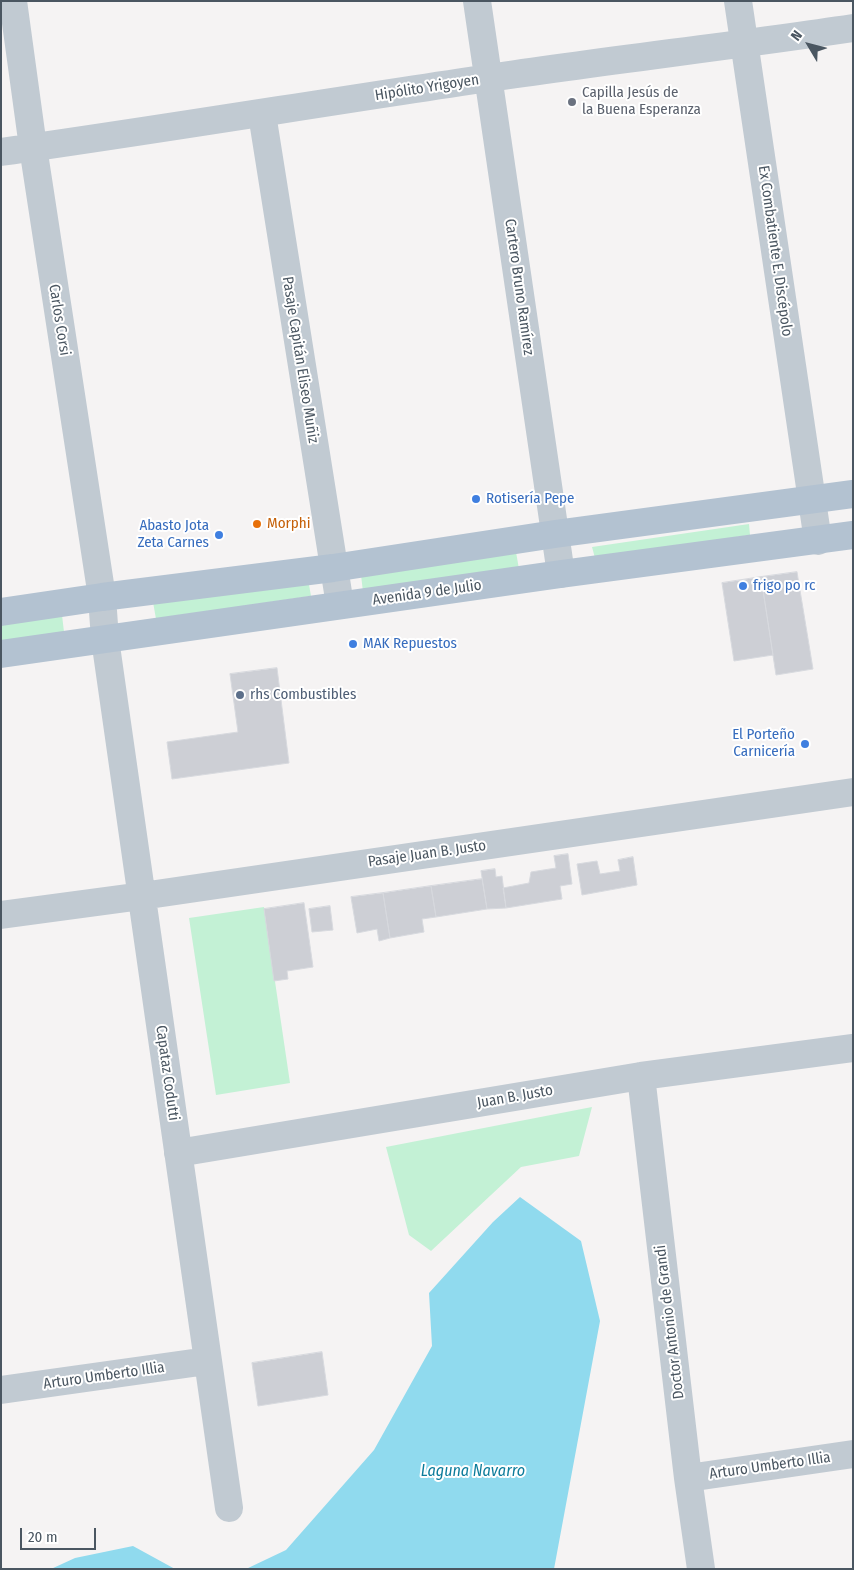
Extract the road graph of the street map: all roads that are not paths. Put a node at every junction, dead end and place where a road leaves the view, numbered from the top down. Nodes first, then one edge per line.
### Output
1 (13, 1) edge
2 (477, 1) edge
3 (738, 1) edge
4 (853, 28) edge
5 (745, 44) junction
6 (489, 78) junction
7 (262, 114) junction
8 (33, 147) junction
9 (1, 152) edge
10 (853, 494) edge
11 (811, 500) junction
12 (555, 534) junction
13 (853, 535) edge
14 (818, 540) junction
15 (332, 568) junction
16 (562, 574) junction
17 (102, 597) junction
18 (340, 605) junction
19 (1, 612) edge
20 (105, 639) junction
21 (1, 654) edge
22 (853, 792) edge
23 (142, 896) junction
24 (1, 915) edge
25 (853, 1048) edge
26 (641, 1076) junction
27 (178, 1154) junction
28 (207, 1361) junction
29 (1, 1390) edge
30 (853, 1454) edge
31 (688, 1478) junction
32 (228, 1508) dead end
33 (701, 1569) edge

1 - 8 street, Carlos Corsi
2 - 6 street, Cartero Bruno Ramírez
3 - 5 street, Ex Combatiente E. Discépolo
4 - 5 street, Hipólito Yrigoyen
5 - 6 street, Hipólito Yrigoyen
5 - 11 street, Ex Combatiente E. Discépolo
6 - 7 street, Hipólito Yrigoyen
6 - 12 street, Cartero Bruno Ramírez
7 - 8 street, Hipólito Yrigoyen
7 - 15 street, Pasaje Capitán Eliseo Muñiz
8 - 9 street, Hipólito Yrigoyen
8 - 17 street, Carlos Corsi
10 - 11 main road
11 - 12 main road
11 - 14 street, Ex Combatiente E. Discépolo
12 - 15 main road
12 - 16 street, Cartero Bruno Ramírez
13 - 14 main road, Avenida 9 de Julio
14 - 16 main road, Avenida 9 de Julio
15 - 17 main road
15 - 18 street, Pasaje Capitán Eliseo Muñiz
16 - 18 main road, Avenida 9 de Julio
17 - 19 main road
17 - 20 street, Carlos Corsi
18 - 20 main road, Avenida 9 de Julio
20 - 21 main road, Avenida 9 de Julio
20 - 23 street, Capataz Codutti
22 - 23 street, Pasaje Juan B. Justo
23 - 24 street, Pasaje Juan B. Justo
23 - 27 street, Capataz Codutti
25 - 26 street, Juan B. Justo
26 - 27 street, Juan B. Justo
26 - 31 street, Doctor Antonio de Grandi
27 - 28 street, Capataz Codutti
28 - 29 street, Arturo Umberto Illia
28 - 32 street, Capataz Codutti
30 - 31 street, Arturo Umberto Illia
31 - 33 street, Doctor Antonio de Grandi

